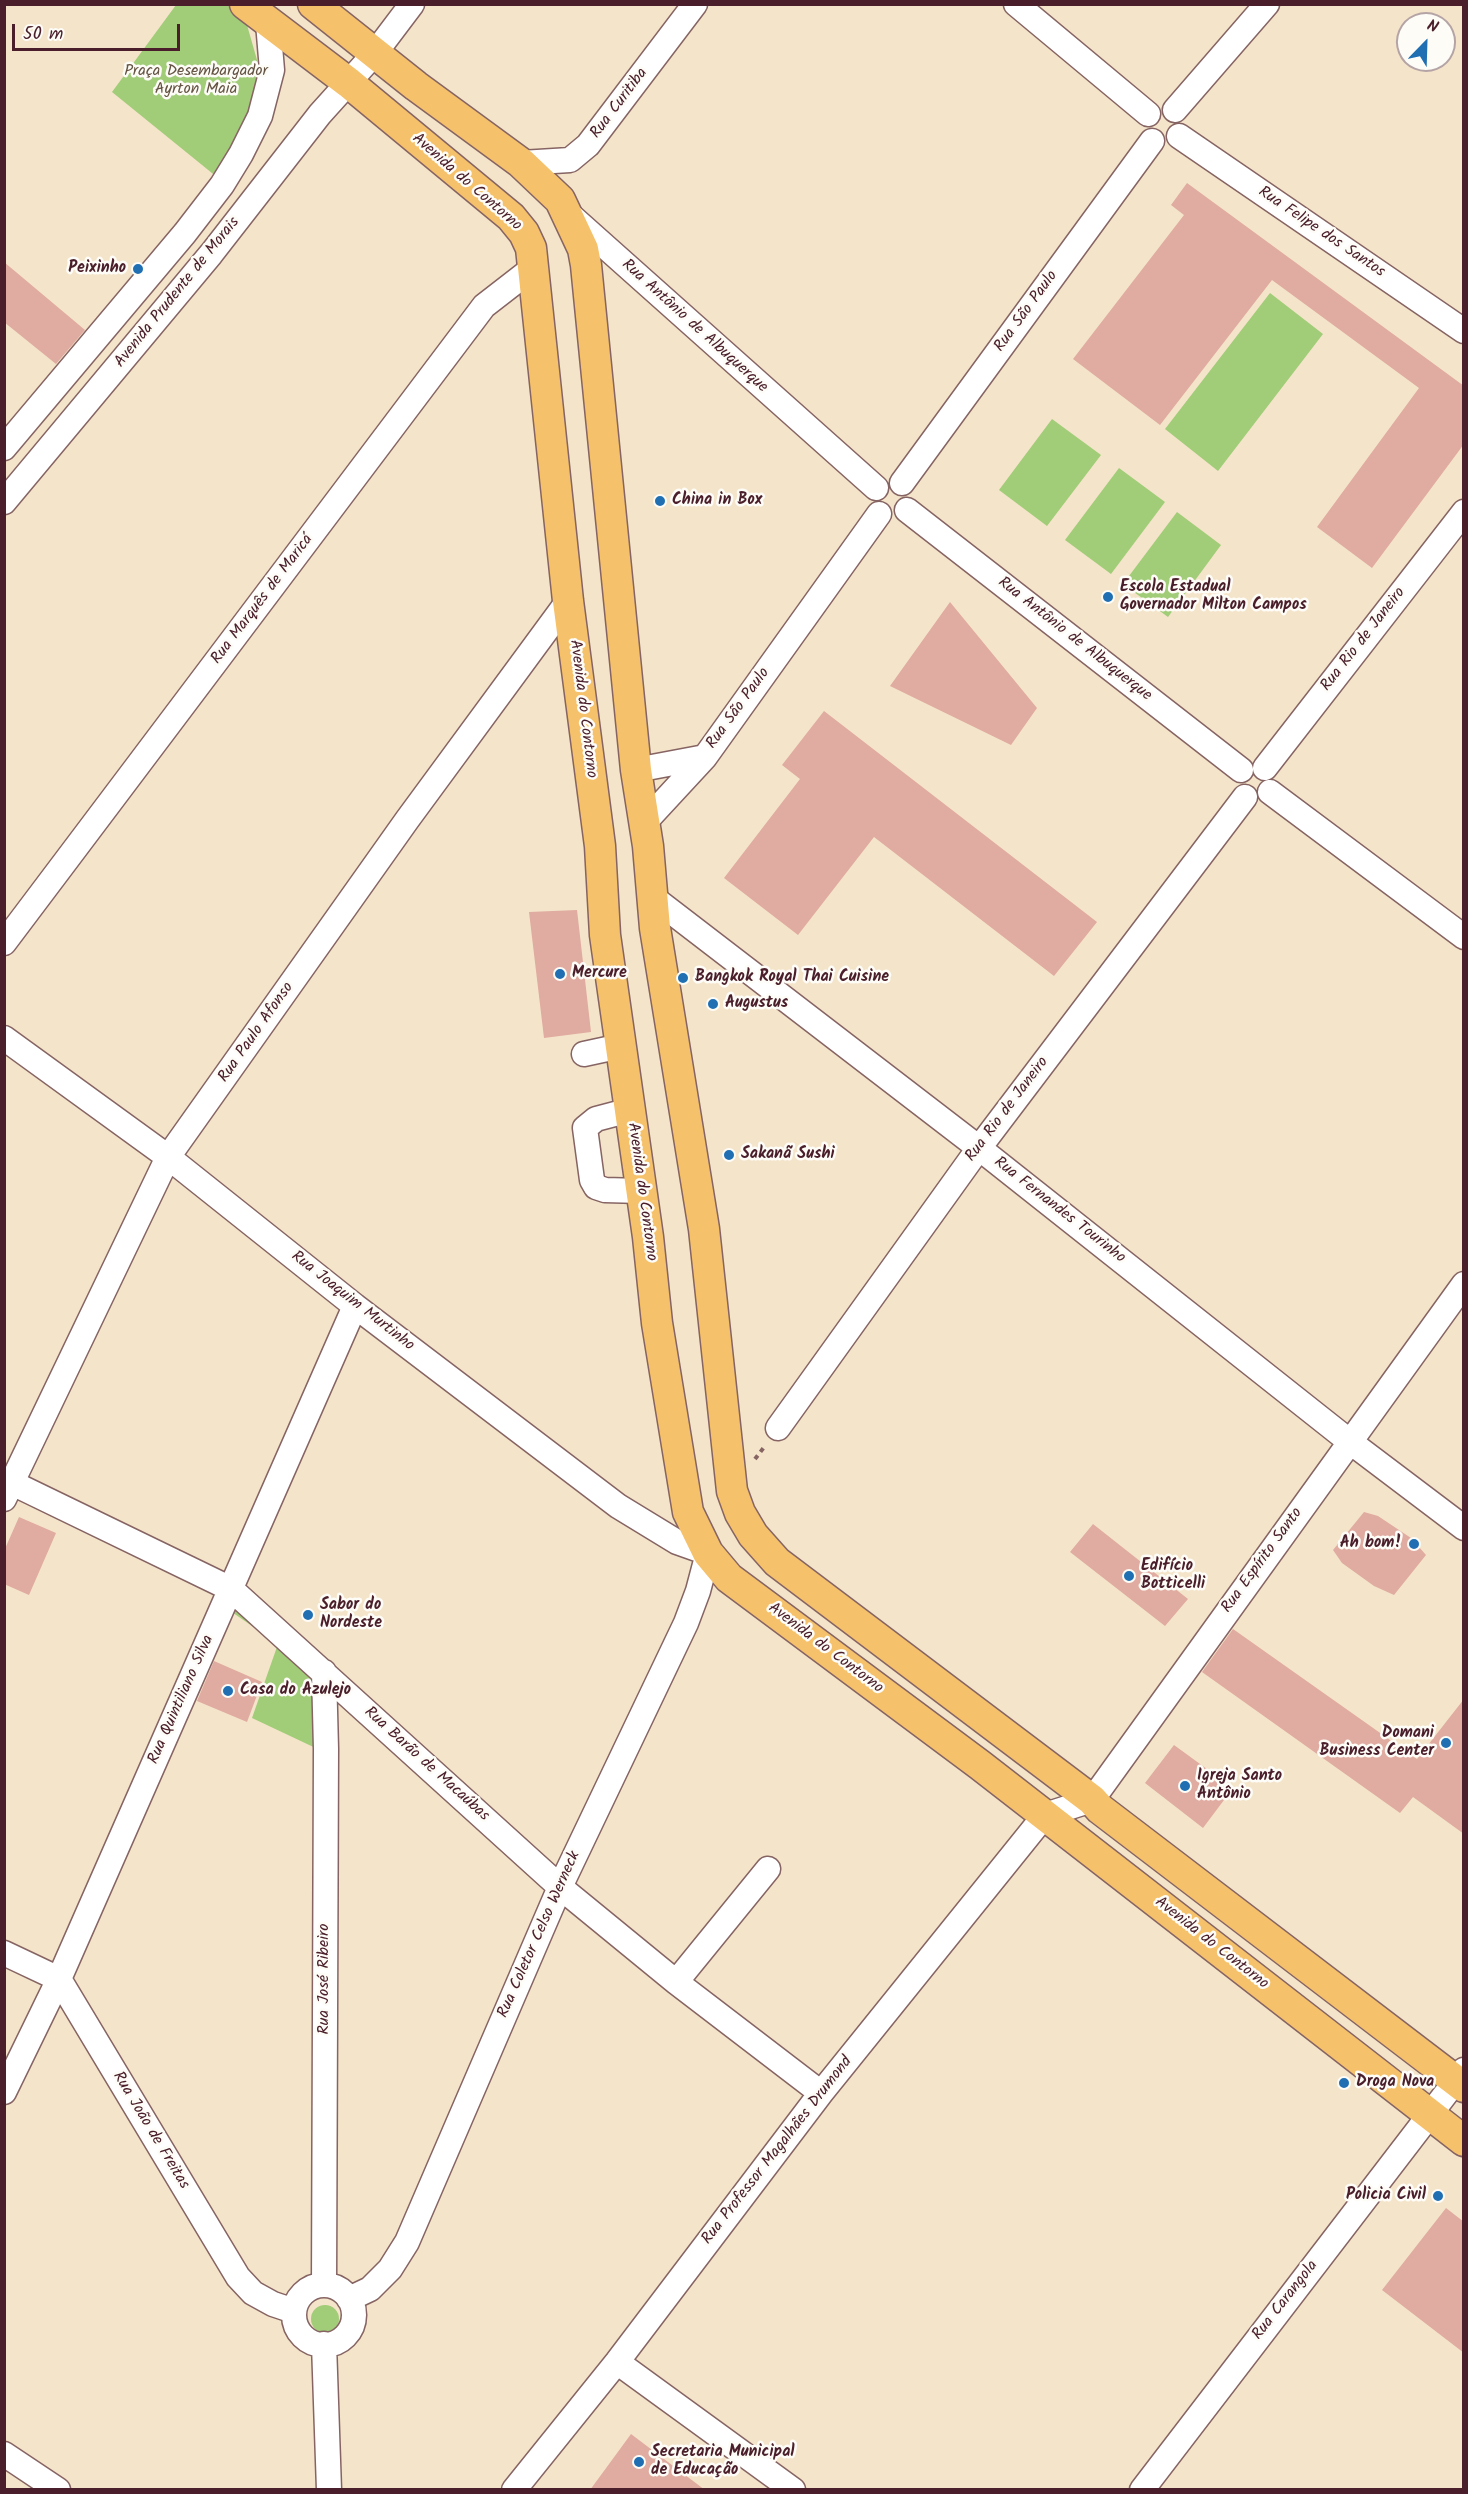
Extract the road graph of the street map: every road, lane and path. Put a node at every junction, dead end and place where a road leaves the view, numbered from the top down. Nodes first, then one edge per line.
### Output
1 (313, 4) edge
2 (412, 4) edge
3 (695, 4) edge
4 (1016, 4) edge
5 (1267, 4) edge
6 (256, 14) edge
7 (375, 52) junction
8 (349, 83) junction
9 (1175, 110) junction
10 (1148, 114) junction
11 (1179, 136) junction
12 (1152, 141) junction
13 (520, 163) junction
14 (567, 213) junction
15 (533, 268) junction
16 (1464, 331) edge
17 (4, 448) edge
18 (902, 483) junction
19 (876, 488) junction
20 (4, 502) edge
21 (907, 510) junction
22 (1464, 512) edge
23 (879, 514) junction
24 (568, 601) junction
25 (705, 757) junction
26 (1265, 768) junction
27 (636, 770) junction
28 (1241, 770) junction
29 (1270, 792) junction
30 (1245, 797) junction
31 (644, 824) junction
32 (651, 896) junction
33 (1464, 937) edge
34 (4, 943) edge
35 (4, 1038) edge
36 (621, 1046) junction
37 (584, 1054) dead end
38 (630, 1110) junction
39 (979, 1148) junction
40 (168, 1157) junction
41 (641, 1191) junction
42 (1464, 1284) edge
43 (355, 1306) junction
44 (778, 1428) dead end
45 (1349, 1441) junction
46 (7, 1487) edge
47 (1464, 1528) edge
48 (708, 1553) junction
49 (777, 1562) junction
50 (231, 1589) junction
51 (324, 1672) junction
52 (1092, 1800) junction
53 (1045, 1815) junction
54 (768, 1869) dead end
55 (560, 1887) junction
56 (4, 1953) edge
57 (59, 1979) junction
58 (676, 1982) junction
59 (1461, 2080) edge
60 (4, 2092) edge
61 (821, 2093) junction
62 (1430, 2113) junction
63 (1464, 2141) edge
64 (324, 2285) junction
65 (349, 2299) junction
66 (294, 2311) junction
67 (324, 2344) junction
68 (617, 2362) junction
69 (4, 2454) edge
70 (58, 2490) edge
71 (329, 2490) edge
72 (514, 2490) edge
73 (793, 2490) edge
74 (1142, 2490) edge

1 - 7 main road
2 - 7 street, Avenida Prudente de Morais
3 - 13 street, Rua Curitiba
4 - 10 street
5 - 9 street
6 - 8 main road, Avenida do Contorno
6 - 17 street, Avenida Prudente de Morais
7 - 8 street, Avenida Prudente de Morais
7 - 13 main road
8 - 15 main road, Avenida do Contorno
8 - 20 street, Avenida Prudente de Morais
9 - 10 street
9 - 11 street
10 - 12 street
11 - 12 street
11 - 16 street, Rua Felipe dos Santos
12 - 18 street, Rua São Paulo
13 - 14 main road
14 - 19 street, Rua Antônio de Albuquerque
14 - 27 main road
15 - 24 main road, Avenida do Contorno
15 - 34 street, Rua Marquês de Maricá
18 - 19 street
18 - 21 street
19 - 23 street
21 - 23 street
21 - 28 street, Rua Antônio de Albuquerque
22 - 26 street, Rua Rio de Janeiro
23 - 25 street, Rua São Paulo
24 - 36 main road, Avenida do Contorno
24 - 40 street, Rua Paulo Afonso
25 - 27 street, Rua São Paulo
25 - 31 street, Rua São Paulo
26 - 28 street
26 - 29 street
27 - 31 main road
28 - 30 street
29 - 30 street
29 - 33 street
30 - 39 street, Rua Rio de Janeiro
31 - 32 main road
32 - 39 street, Rua Fernandes Tourinho
32 - 49 main road
35 - 40 street, Rua Joaquim Murtinho
36 - 37 street
36 - 38 main road, Avenida do Contorno
38 - 41 main road, Avenida do Contorno
38 - 41 street
39 - 44 street, Rua Rio de Janeiro
39 - 45 street, Rua Fernandes Tourinho
40 - 43 street, Rua Joaquim Murtinho
40 - 46 street, Rua Paulo Afonso
41 - 48 main road, Avenida do Contorno
42 - 45 street, Rua Espírito Santo
43 - 48 street, Rua Joaquim Murtinho
43 - 50 street, Rua Quintiliano Silva
45 - 47 street, Rua Fernandes Tourinho
45 - 52 street, Rua Espírito Santo
46 - 50 street, Rua Barão de Macaúbas
48 - 49 main road
48 - 53 main road, Avenida do Contorno
48 - 55 street, Rua Coletor Celso Werneck
49 - 52 main road
50 - 51 street, Rua Barão de Macaúbas
50 - 57 street, Rua Quintiliano Silva
51 - 55 street, Rua Barão de Macaúbas
51 - 64 street, Rua José Ribeiro
52 - 53 street
52 - 59 main road
53 - 61 street, Rua Professor Magalhães Drumond
53 - 62 main road, Avenida do Contorno
54 - 58 street
55 - 58 street, Rua Barão de Macaúbas
55 - 65 street, Rua Coletor Celso Werneck
56 - 57 street
57 - 60 street, Rua Quintiliano Silva
57 - 66 street, Rua João de Freitas
58 - 61 street, Rua Barão de Macaúbas
59 - 62 street, Rua Carangola
61 - 68 street, Rua Professor Magalhães Drumond
62 - 63 main road, Avenida do Contorno
62 - 74 street, Rua Carangola
64 - 65 street
64 - 66 street
65 - 67 street
66 - 67 street
67 - 71 street
68 - 72 street, Rua Professor Magalhães Drumond
68 - 73 street
69 - 70 street

